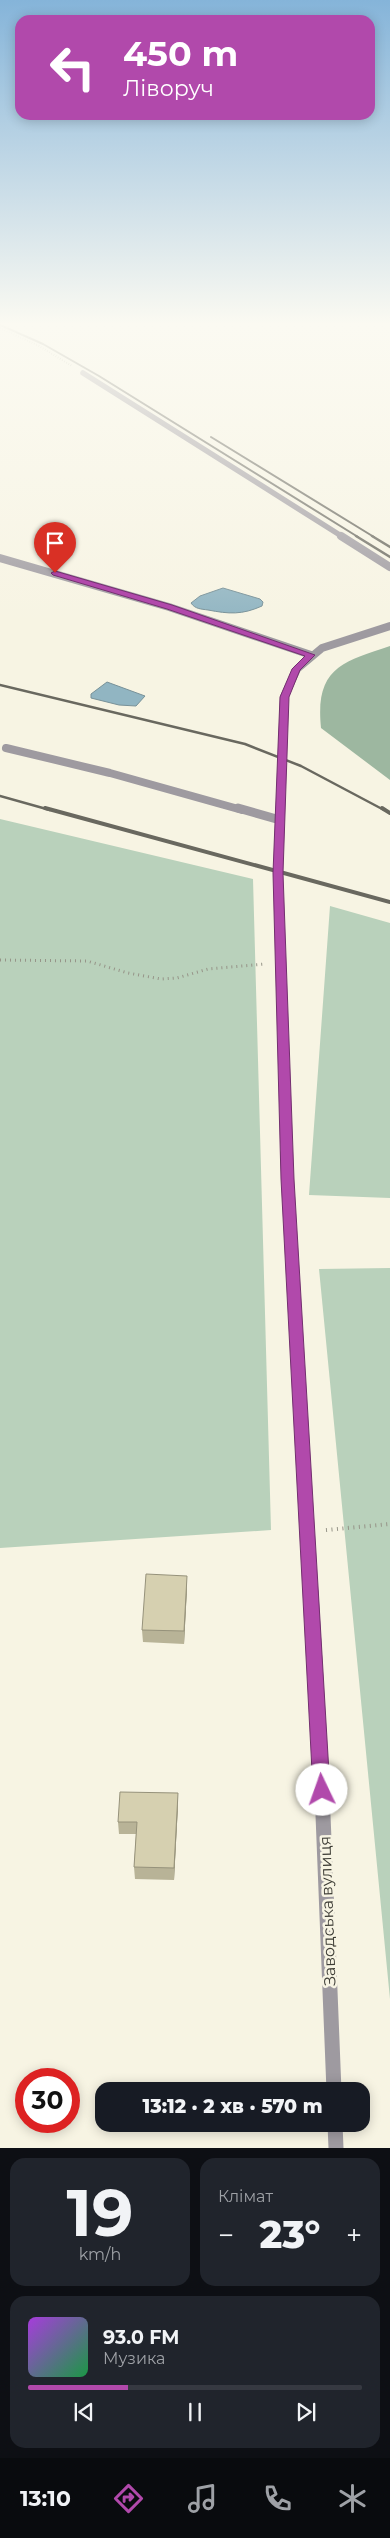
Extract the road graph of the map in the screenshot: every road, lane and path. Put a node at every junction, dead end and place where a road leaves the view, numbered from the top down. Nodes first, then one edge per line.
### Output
1 (161, 422) edge
2 (0, 558) edge
3 (390, 568) edge
4 (390, 626) edge
5 (311, 655) junction
6 (6, 748) dead end
7 (280, 820) junction
8 (0, 960) edge
9 (282, 964) junction
10 (390, 1524) edge
11 (306, 1532) junction
12 (334, 2082) edge
13 (335, 2132) edge
14 (336, 2148) edge

1 - 3 street
2 - 5 street
4 - 5 street, Заводська вулиця
5 - 7 street, Заводська вулиця
6 - 7 street
7 - 9 street, Заводська вулиця
8 - 9 path
9 - 11 street, Заводська вулиця
10 - 11 path
11 - 12 street, Заводська вулиця
13 - 14 street

